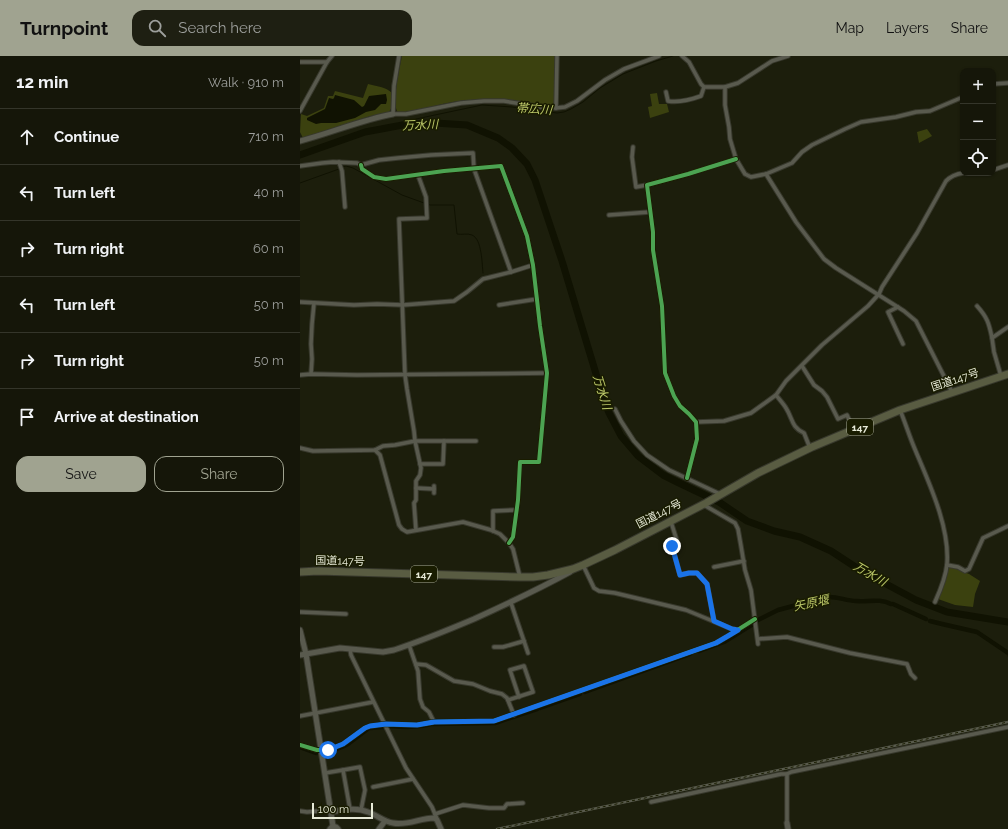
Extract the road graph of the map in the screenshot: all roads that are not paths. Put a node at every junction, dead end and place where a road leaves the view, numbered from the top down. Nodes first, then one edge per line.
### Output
1 (332, 56) edge
2 (399, 56) edge
3 (557, 56) edge
4 (659, 56) edge
5 (682, 56) edge
6 (788, 56) edge
7 (300, 62) edge
8 (327, 62) junction
9 (1008, 83) edge
10 (996, 84) edge
11 (704, 87) junction
12 (724, 87) junction
13 (666, 92) dead end
14 (960, 98) edge
15 (556, 108) junction
16 (300, 111) edge
17 (393, 114) junction
18 (300, 140) edge
19 (633, 147) dead end
20 (736, 159) junction
21 (340, 163) junction
22 (361, 165) junction
23 (1008, 165) edge
24 (300, 166) edge
25 (474, 169) junction
26 (996, 169) edge
27 (766, 174) junction
28 (960, 174) edge
29 (418, 175) junction
30 (647, 185) junction
31 (345, 207) dead end
32 (650, 212) junction
33 (609, 215) dead end
34 (533, 265) junction
35 (511, 272) junction
36 (879, 294) junction
37 (537, 299) junction
38 (300, 302) edge
39 (314, 303) junction
40 (403, 305) junction
41 (499, 305) dead end
42 (977, 306) dead end
43 (898, 307) junction
44 (1008, 327) edge
45 (992, 338) junction
46 (903, 344) dead end
47 (802, 366) junction
48 (311, 374) junction
49 (405, 374) junction
50 (547, 374) junction
51 (300, 375) edge
52 (1005, 375) edge
53 (952, 392) junction
54 (776, 395) junction
55 (615, 409) dead end
56 (900, 410) junction
57 (696, 422) junction
58 (853, 430) junction
59 (415, 441) junction
60 (444, 441) junction
61 (476, 441) dead end
62 (300, 448) edge
63 (810, 448) junction
64 (375, 450) junction
65 (420, 464) junction
66 (687, 478) junction
67 (416, 488) junction
68 (434, 489) dead end
69 (719, 495) junction
70 (704, 504) junction
71 (516, 510) junction
72 (671, 521) junction
73 (1008, 526) edge
74 (416, 530) junction
75 (493, 531) junction
76 (509, 542) junction
77 (744, 562) junction
78 (947, 564) junction
79 (583, 565) junction
80 (714, 567) dead end
81 (573, 569) junction
82 (300, 572) edge
83 (548, 575) junction
84 (520, 577) junction
85 (543, 586) junction
86 (511, 602) junction
87 (935, 602) dead end
88 (300, 612) edge
89 (346, 614) dead end
90 (755, 619) junction
91 (714, 621) junction
92 (300, 630) edge
93 (738, 630) junction
94 (524, 641) junction
95 (409, 646) junction
96 (494, 647) dead end
97 (350, 649) junction
98 (528, 653) dead end
99 (303, 654) edge
100 (416, 664) junction
101 (915, 678) dead end
102 (518, 697) junction
103 (508, 700) junction
104 (373, 702) junction
105 (315, 713) junction
106 (514, 714) junction
107 (300, 716) edge
108 (434, 722) junction
109 (386, 724) junction
110 (1008, 726) edge
111 (300, 745) edge
112 (321, 751) junction
113 (343, 770) junction
114 (325, 773) junction
115 (787, 774) junction
116 (413, 780) junction
117 (373, 787) dead end
118 (651, 802) dead end
119 (523, 803) dead end
120 (350, 809) junction
121 (361, 810) junction
122 (331, 811) junction
123 (300, 812) edge
124 (435, 814) junction
125 (437, 820) junction
126 (385, 821) junction
127 (788, 826) edge
128 (334, 828) edge
129 (379, 829) edge
130 (441, 829) edge

1 - 8 street
2 - 17 street
3 - 15 street
4 - 15 street
5 - 11 street
6 - 12 street
7 - 8 street
8 - 16 street
9 - 10 street
11 - 12 street
11 - 13 street
12 - 20 street
14 - 27 street
15 - 17 street
17 - 18 street
19 - 30 street
20 - 27 street
20 - 30 street
21 - 22 street
21 - 24 street
21 - 31 street
22 - 25 street
22 - 29 street
23 - 26 street
25 - 29 street
25 - 34 street
25 - 35 street
27 - 36 street
28 - 36 street
29 - 40 street
30 - 32 street
32 - 33 street
32 - 57 street
34 - 35 street
34 - 37 street
35 - 40 street
36 - 43 street
36 - 47 street
37 - 41 street
37 - 50 street
38 - 39 street
39 - 40 street
39 - 48 street
40 - 49 street
42 - 45 street
43 - 46 street
43 - 53 street
44 - 45 street
45 - 52 street
47 - 54 street
47 - 58 street
48 - 49 street
48 - 51 street
49 - 50 street
49 - 59 street
50 - 71 street
52 - 53 highway, 国道147号 / 147
53 - 56 highway, 国道147号 / 147
54 - 57 street
54 - 63 street
55 - 66 street
56 - 58 highway, 国道147号 / 147
56 - 78 street
57 - 66 street
58 - 63 highway, 国道147号 / 147
59 - 60 street
59 - 64 street
59 - 65 street
60 - 61 street
60 - 65 street
62 - 64 street
63 - 69 highway, 国道147号 / 147
64 - 74 street
65 - 67 street
66 - 69 street
67 - 68 street
67 - 74 street
69 - 70 highway, 国道147号 / 147
70 - 72 highway, 国道147号 / 147
70 - 77 street
71 - 75 street
71 - 76 street
72 - 79 highway, 国道147号 / 147
72 - 91 street
73 - 78 street
74 - 75 street
75 - 76 street
76 - 84 street
77 - 80 street
77 - 90 street
78 - 87 street
79 - 81 highway, 国道147号 / 147
79 - 91 street
81 - 83 highway, 国道147号 / 147
81 - 85 street
82 - 84 highway, 国道147号 / 147
83 - 84 highway, 国道147号 / 147
83 - 85 street
85 - 86 street
86 - 94 street
86 - 95 street
88 - 89 street
90 - 93 street
90 - 101 street
91 - 93 street
92 - 99 street
93 - 106 street
94 - 96 street
94 - 98 street
95 - 97 street
95 - 100 street
97 - 99 street
97 - 104 street
99 - 105 street
100 - 103 street
100 - 108 street
102 - 102 street
102 - 103 street
103 - 106 street
104 - 105 street
104 - 109 street
105 - 107 street
105 - 112 street
106 - 108 street
108 - 109 street
109 - 112 street
109 - 116 street
110 - 115 street
111 - 112 street
112 - 114 street
113 - 114 street
113 - 120 street
113 - 121 street
114 - 122 street
115 - 118 street
115 - 127 street
116 - 117 street
116 - 124 street
119 - 124 street
120 - 121 street
120 - 122 street
121 - 126 street
122 - 123 street
122 - 128 street
124 - 125 street
125 - 126 street
125 - 130 street
126 - 129 street

